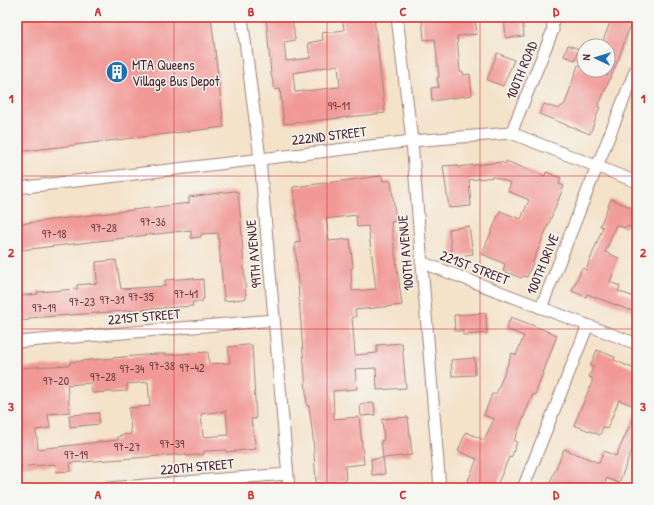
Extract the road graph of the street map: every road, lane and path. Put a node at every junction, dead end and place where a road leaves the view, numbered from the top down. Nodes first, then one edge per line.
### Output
1 (242, 17) edge
2 (397, 17) edge
3 (552, 17) edge
4 (637, 66) edge
5 (511, 133) junction
6 (412, 141) junction
7 (260, 159) junction
8 (597, 167) junction
9 (637, 182) edge
10 (17, 188) edge
11 (421, 262) junction
12 (541, 308) junction
13 (274, 320) junction
14 (588, 325) junction
15 (17, 342) edge
16 (637, 344) edge
17 (288, 474) junction
18 (108, 488) edge
19 (289, 488) edge
20 (440, 488) edge
21 (523, 488) edge

1 - 7 street, 99TH AVENUE
2 - 6 street, 100TH AVENUE
3 - 5 street, 100TH ROAD
4 - 8 street, 100TH DRIVE
5 - 6 street, 222ND STREET
5 - 8 street, 222ND STREET
6 - 7 street, 222ND STREET
6 - 11 street, 100TH AVENUE
7 - 10 street, 222ND STREET
7 - 13 street, 99TH AVENUE
8 - 9 street, 222ND STREET
8 - 12 street, 100TH DRIVE
11 - 12 street, 221ST STREET
11 - 20 street, 100TH AVENUE
12 - 14 street, 100TH DRIVE
13 - 15 street, 221ST STREET
13 - 17 street, 99TH AVENUE
14 - 16 street
14 - 21 street
17 - 18 street, 220TH STREET
17 - 19 street, 99TH AVENUE

